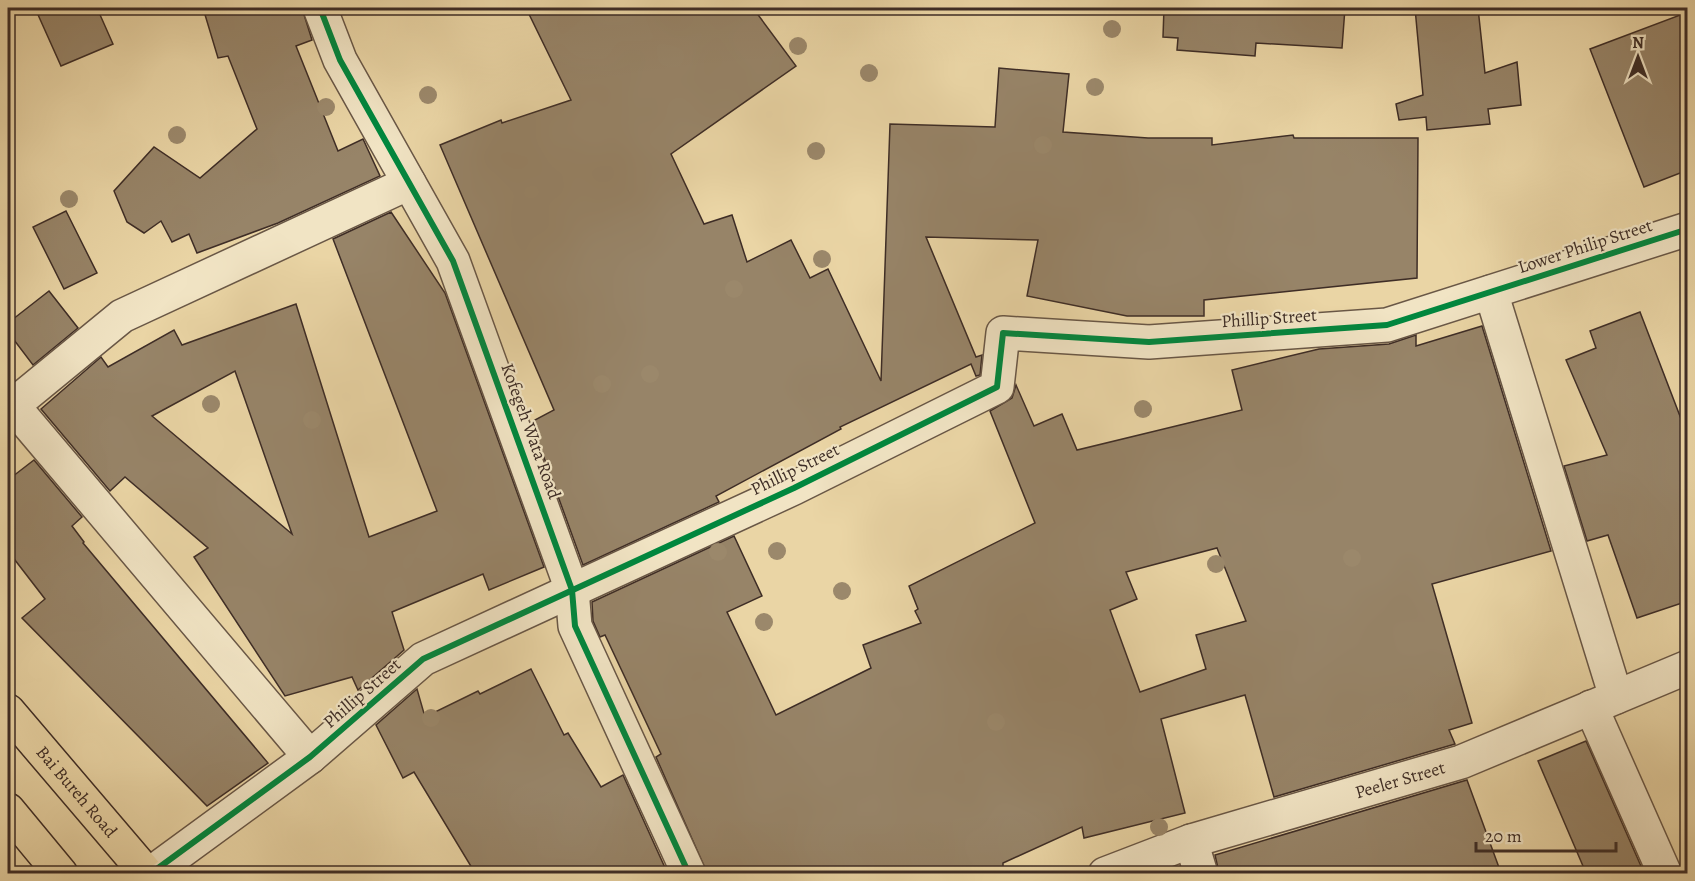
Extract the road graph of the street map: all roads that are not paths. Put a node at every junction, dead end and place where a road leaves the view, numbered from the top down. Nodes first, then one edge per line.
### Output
1 (320, 8) edge
2 (410, 183) junction
3 (1688, 229) edge
4 (1491, 292) junction
5 (9, 404) edge
6 (572, 590) junction
7 (1688, 667) edge
8 (1604, 702) junction
9 (8, 711) edge
10 (310, 757) junction
11 (8, 810) edge
12 (1191, 841) junction
13 (61, 873) edge
14 (148, 873) edge
15 (689, 873) edge
16 (1106, 873) edge
17 (1201, 873) edge
18 (1665, 873) edge

1 - 2 street, Kofegeh Wata Road
2 - 5 street
2 - 6 street, Kofegeh Wata Road
3 - 4 street, Lower Philip Street
4 - 6 street, Phillip Street
4 - 8 street
5 - 10 street
6 - 10 street, Phillip Street
6 - 15 street, Kofegeh Wata Road
7 - 8 street, Peeler Street
8 - 12 street, Peeler Street
8 - 18 street
9 - 14 highway, Bai Bureh Road
10 - 14 street, Phillip Street
11 - 13 highway
12 - 16 street, Peeler Street
12 - 17 street

